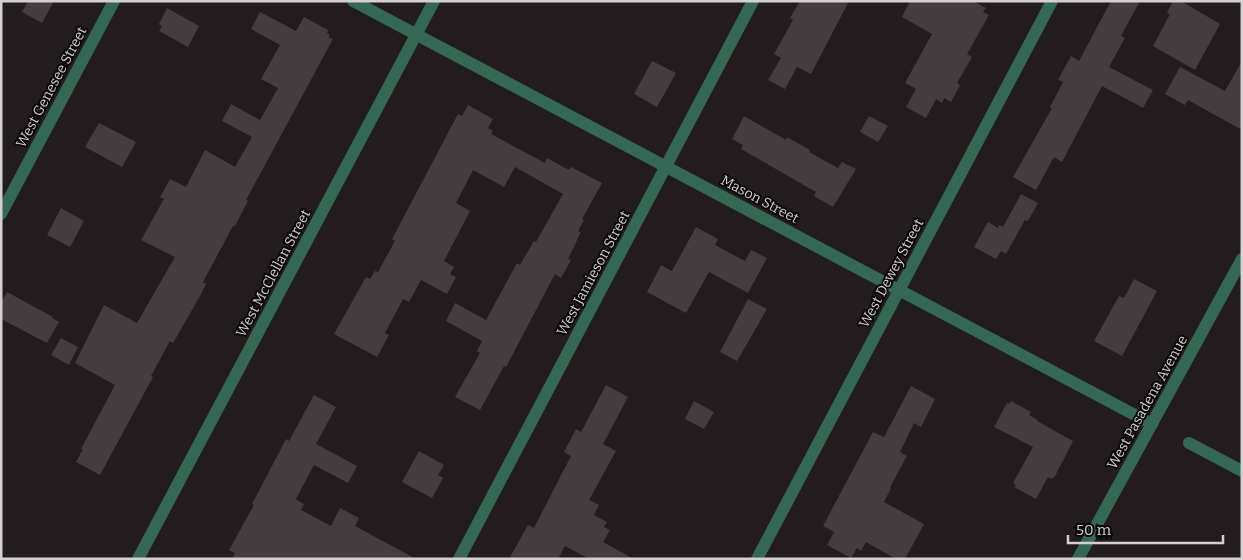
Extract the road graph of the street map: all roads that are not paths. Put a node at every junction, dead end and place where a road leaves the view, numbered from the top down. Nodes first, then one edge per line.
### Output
1 (114, 1) edge
2 (353, 1) edge
3 (434, 1) edge
4 (753, 1) edge
5 (1052, 1) edge
6 (416, 34) junction
7 (666, 166) junction
8 (1, 214) edge
9 (1242, 259) edge
10 (899, 290) junction
11 (1152, 424) junction
12 (1189, 443) dead end
13 (1242, 471) edge
14 (138, 559) edge
15 (459, 559) edge
16 (757, 559) edge
17 (1078, 559) edge

1 - 8 street, West Genesee Street
2 - 6 street, Mason Street
3 - 6 street, West McClellan Street
4 - 7 street, West Jamieson Street
5 - 10 street, West Dewey Street
6 - 7 street, Mason Street
6 - 14 street, West McClellan Street
7 - 10 street, Mason Street
7 - 15 street, West Jamieson Street
9 - 11 street, West Pasadena Avenue
10 - 11 street, Mason Street
10 - 16 street, West Dewey Street
11 - 17 street, West Pasadena Avenue
12 - 13 street

